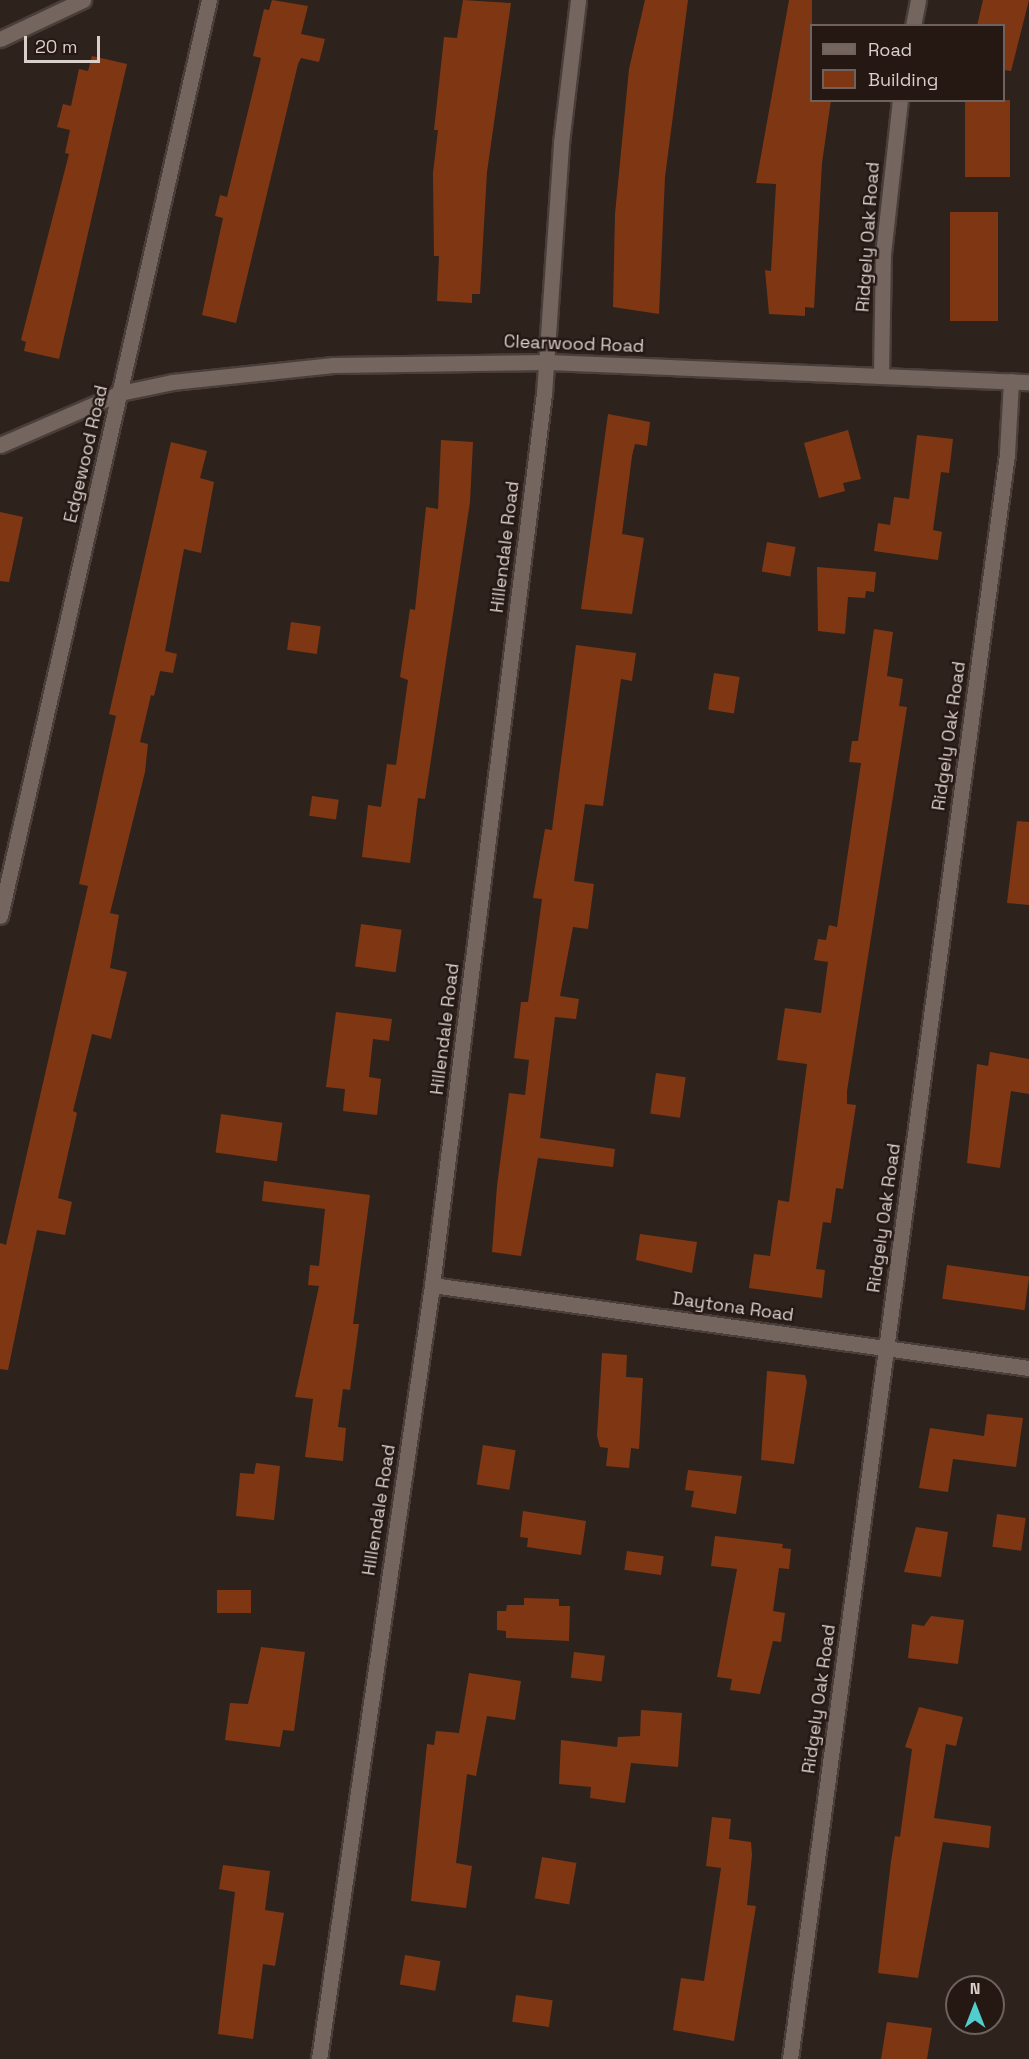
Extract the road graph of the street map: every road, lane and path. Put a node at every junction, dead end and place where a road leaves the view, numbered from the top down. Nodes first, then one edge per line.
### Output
1 (83, 0) edge
2 (209, 0) edge
3 (578, 0) edge
4 (918, 0) edge
5 (913, 24) edge
6 (0, 39) edge
7 (900, 102) edge
8 (548, 362) junction
9 (881, 376) junction
10 (1011, 381) junction
11 (1029, 382) edge
12 (120, 393) junction
13 (0, 445) edge
14 (0, 916) edge
15 (432, 1285) junction
16 (886, 1348) junction
17 (1029, 1368) edge
18 (319, 2059) edge
19 (790, 2059) edge

1 - 6 street
2 - 12 street, Edgewood Road
3 - 8 street, Hillendale Road
4 - 5 street
7 - 9 street, Ridgely Oak Road
8 - 9 street, Clearwood Road
8 - 12 street, Clearwood Road
8 - 15 street, Hillendale Road
9 - 10 street, Clearwood Road
10 - 11 street, Clearwood Road
10 - 16 street, Ridgely Oak Road
12 - 13 street, Clearwood Road
12 - 14 street, Edgewood Road
15 - 16 street, Daytona Road
15 - 18 street, Hillendale Road
16 - 17 street, Daytona Road
16 - 19 street, Ridgely Oak Road

